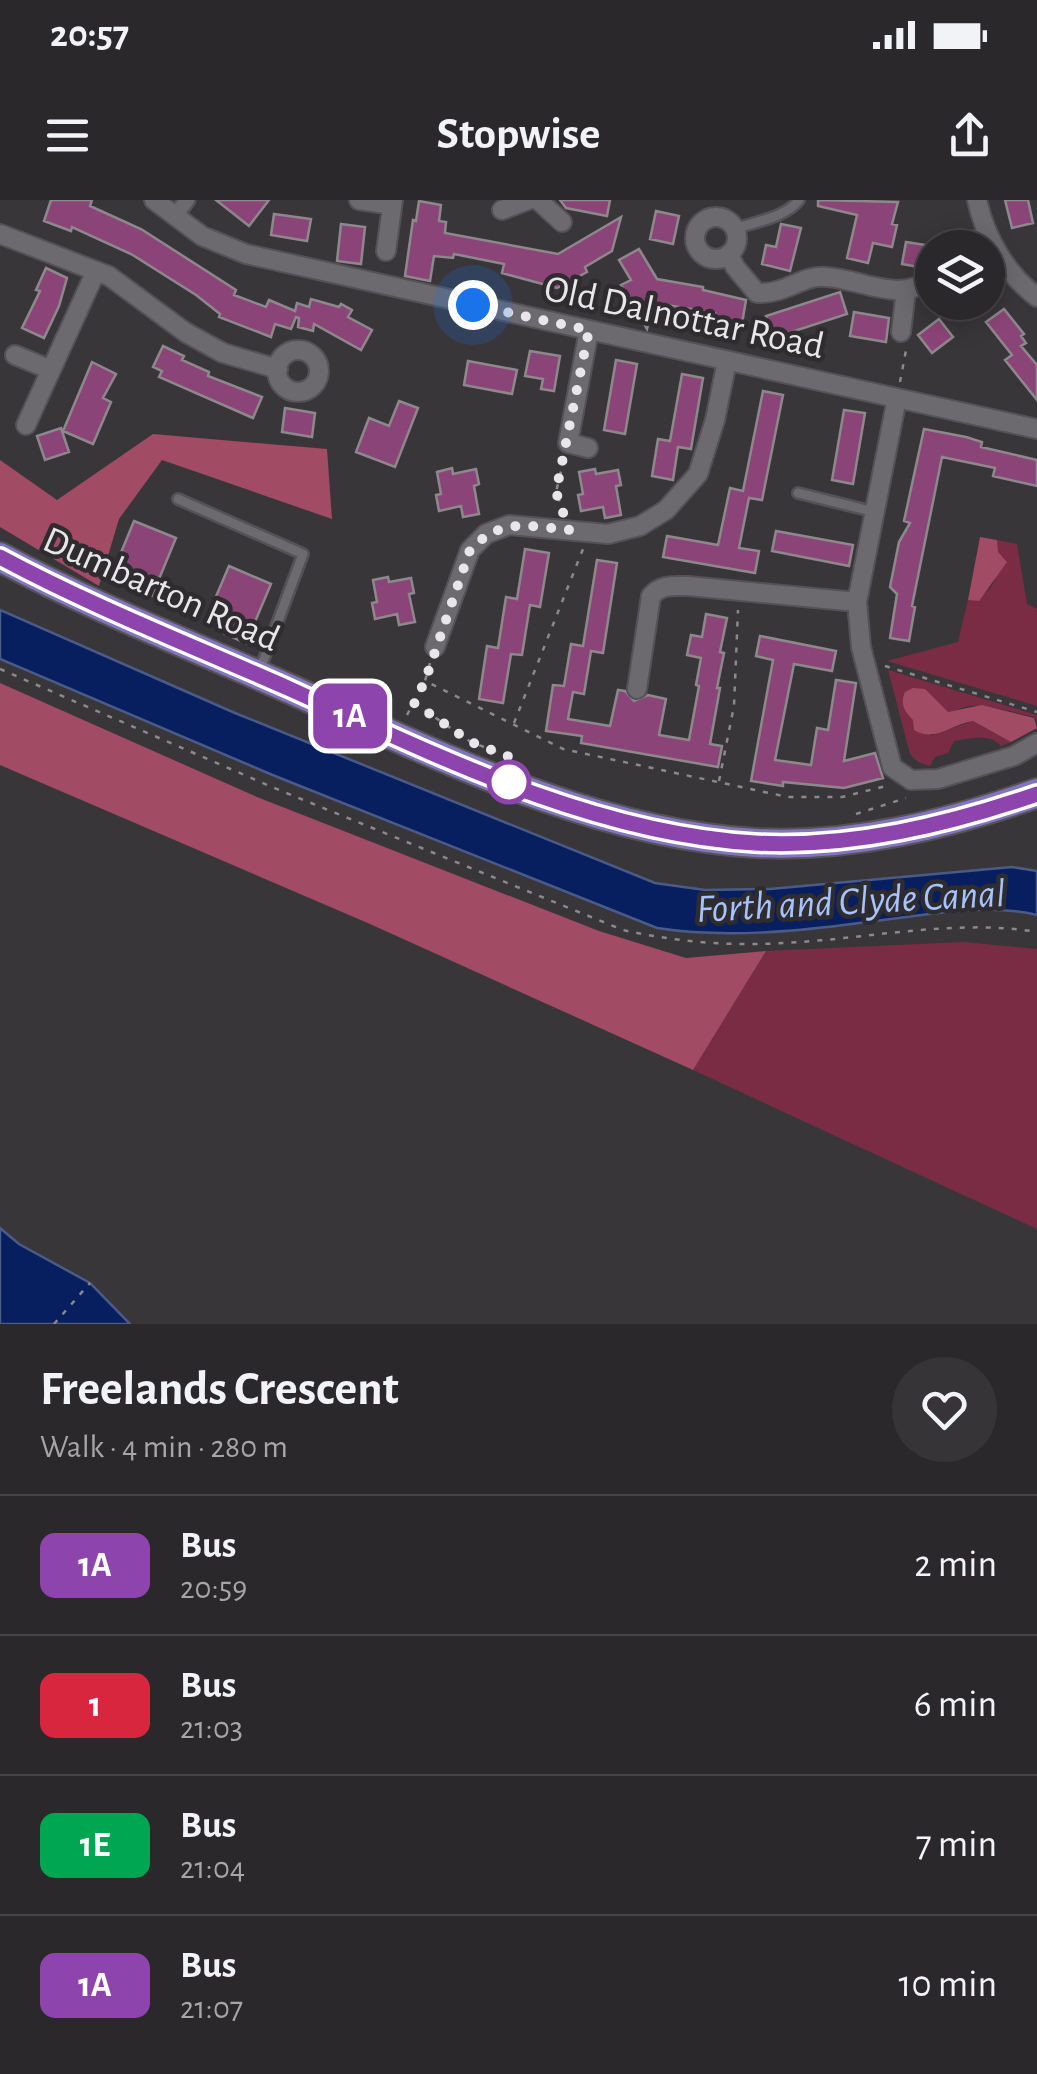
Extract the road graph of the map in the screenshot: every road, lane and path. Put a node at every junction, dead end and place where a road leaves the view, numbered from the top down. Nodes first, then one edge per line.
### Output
1 (154, 200) edge
2 (187, 200) edge
3 (358, 200) edge
4 (528, 200) edge
5 (538, 200) edge
6 (798, 200) edge
7 (977, 200) edge
8 (392, 202) edge
9 (709, 209) edge
10 (502, 210) dead end
11 (175, 216) junction
12 (562, 222) dead end
13 (735, 228) junction
14 (987, 230) edge
15 (0, 234) edge
16 (386, 251) dead end
17 (729, 254) junction
18 (1005, 266) edge
19 (96, 270) junction
20 (915, 289) edge
21 (906, 291) junction
22 (1037, 296) edge
23 (589, 330) junction
24 (901, 332) joint
25 (16, 355) dead end
26 (728, 361) junction
27 (278, 368) dead end
28 (51, 370) junction
29 (897, 398) junction
30 (26, 425) dead end
31 (1037, 429) edge
32 (568, 443) junction
33 (588, 448) dead end
34 (798, 493) dead end
35 (178, 500) dead end
36 (875, 512) junction
37 (569, 530) junction
38 (589, 532) junction
39 (0, 557) edge
40 (739, 592) junction
41 (857, 602) junction
42 (435, 647) joint
43 (864, 660) junction
44 (0, 669) edge
45 (258, 675) junction
46 (425, 681) junction
47 (636, 689) dead end
48 (414, 703) junction
49 (410, 710) dead end
50 (1037, 712) edge
51 (514, 724) junction
52 (1037, 743) edge
53 (510, 757) dead end
54 (911, 780) junction
55 (719, 782) junction
56 (1037, 794) edge
57 (1037, 932) edge
58 (90, 1283) dead end
59 (54, 1324) edge

1 - 11 street, Old Dalnottar Road
2 - 11 street
3 - 8 street
4 - 10 street
5 - 12 street
6 - 13 lane
7 - 14 street
8 - 16 street
9 - 13 street
9 - 17 street
11 - 23 street, Old Dalnottar Road
13 - 17 street
15 - 19 street
17 - 21 street
18 - 22 street
19 - 27 street
19 - 28 street
20 - 21 street
21 - 24 street
23 - 26 street, Old Dalnottar Road
23 - 32 street
24 - 29 path
25 - 28 street
26 - 29 street, Old Dalnottar Road
26 - 38 street
28 - 30 street
29 - 31 street, Old Dalnottar Road
29 - 36 street
32 - 33 street
32 - 37 path
34 - 36 lane
35 - 45 lane
36 - 41 street
37 - 38 street
37 - 42 street
38 - 51 path
39 - 45 main road, Dumbarton Road
40 - 41 street
40 - 47 street
40 - 55 path
41 - 43 street
42 - 46 path
43 - 50 path
43 - 54 street
44 - 57 path
45 - 56 main road, Dumbarton Road
46 - 48 path
46 - 51 path
48 - 49 path
48 - 53 path
51 - 55 path
52 - 54 street
54 - 55 path
58 - 59 path

